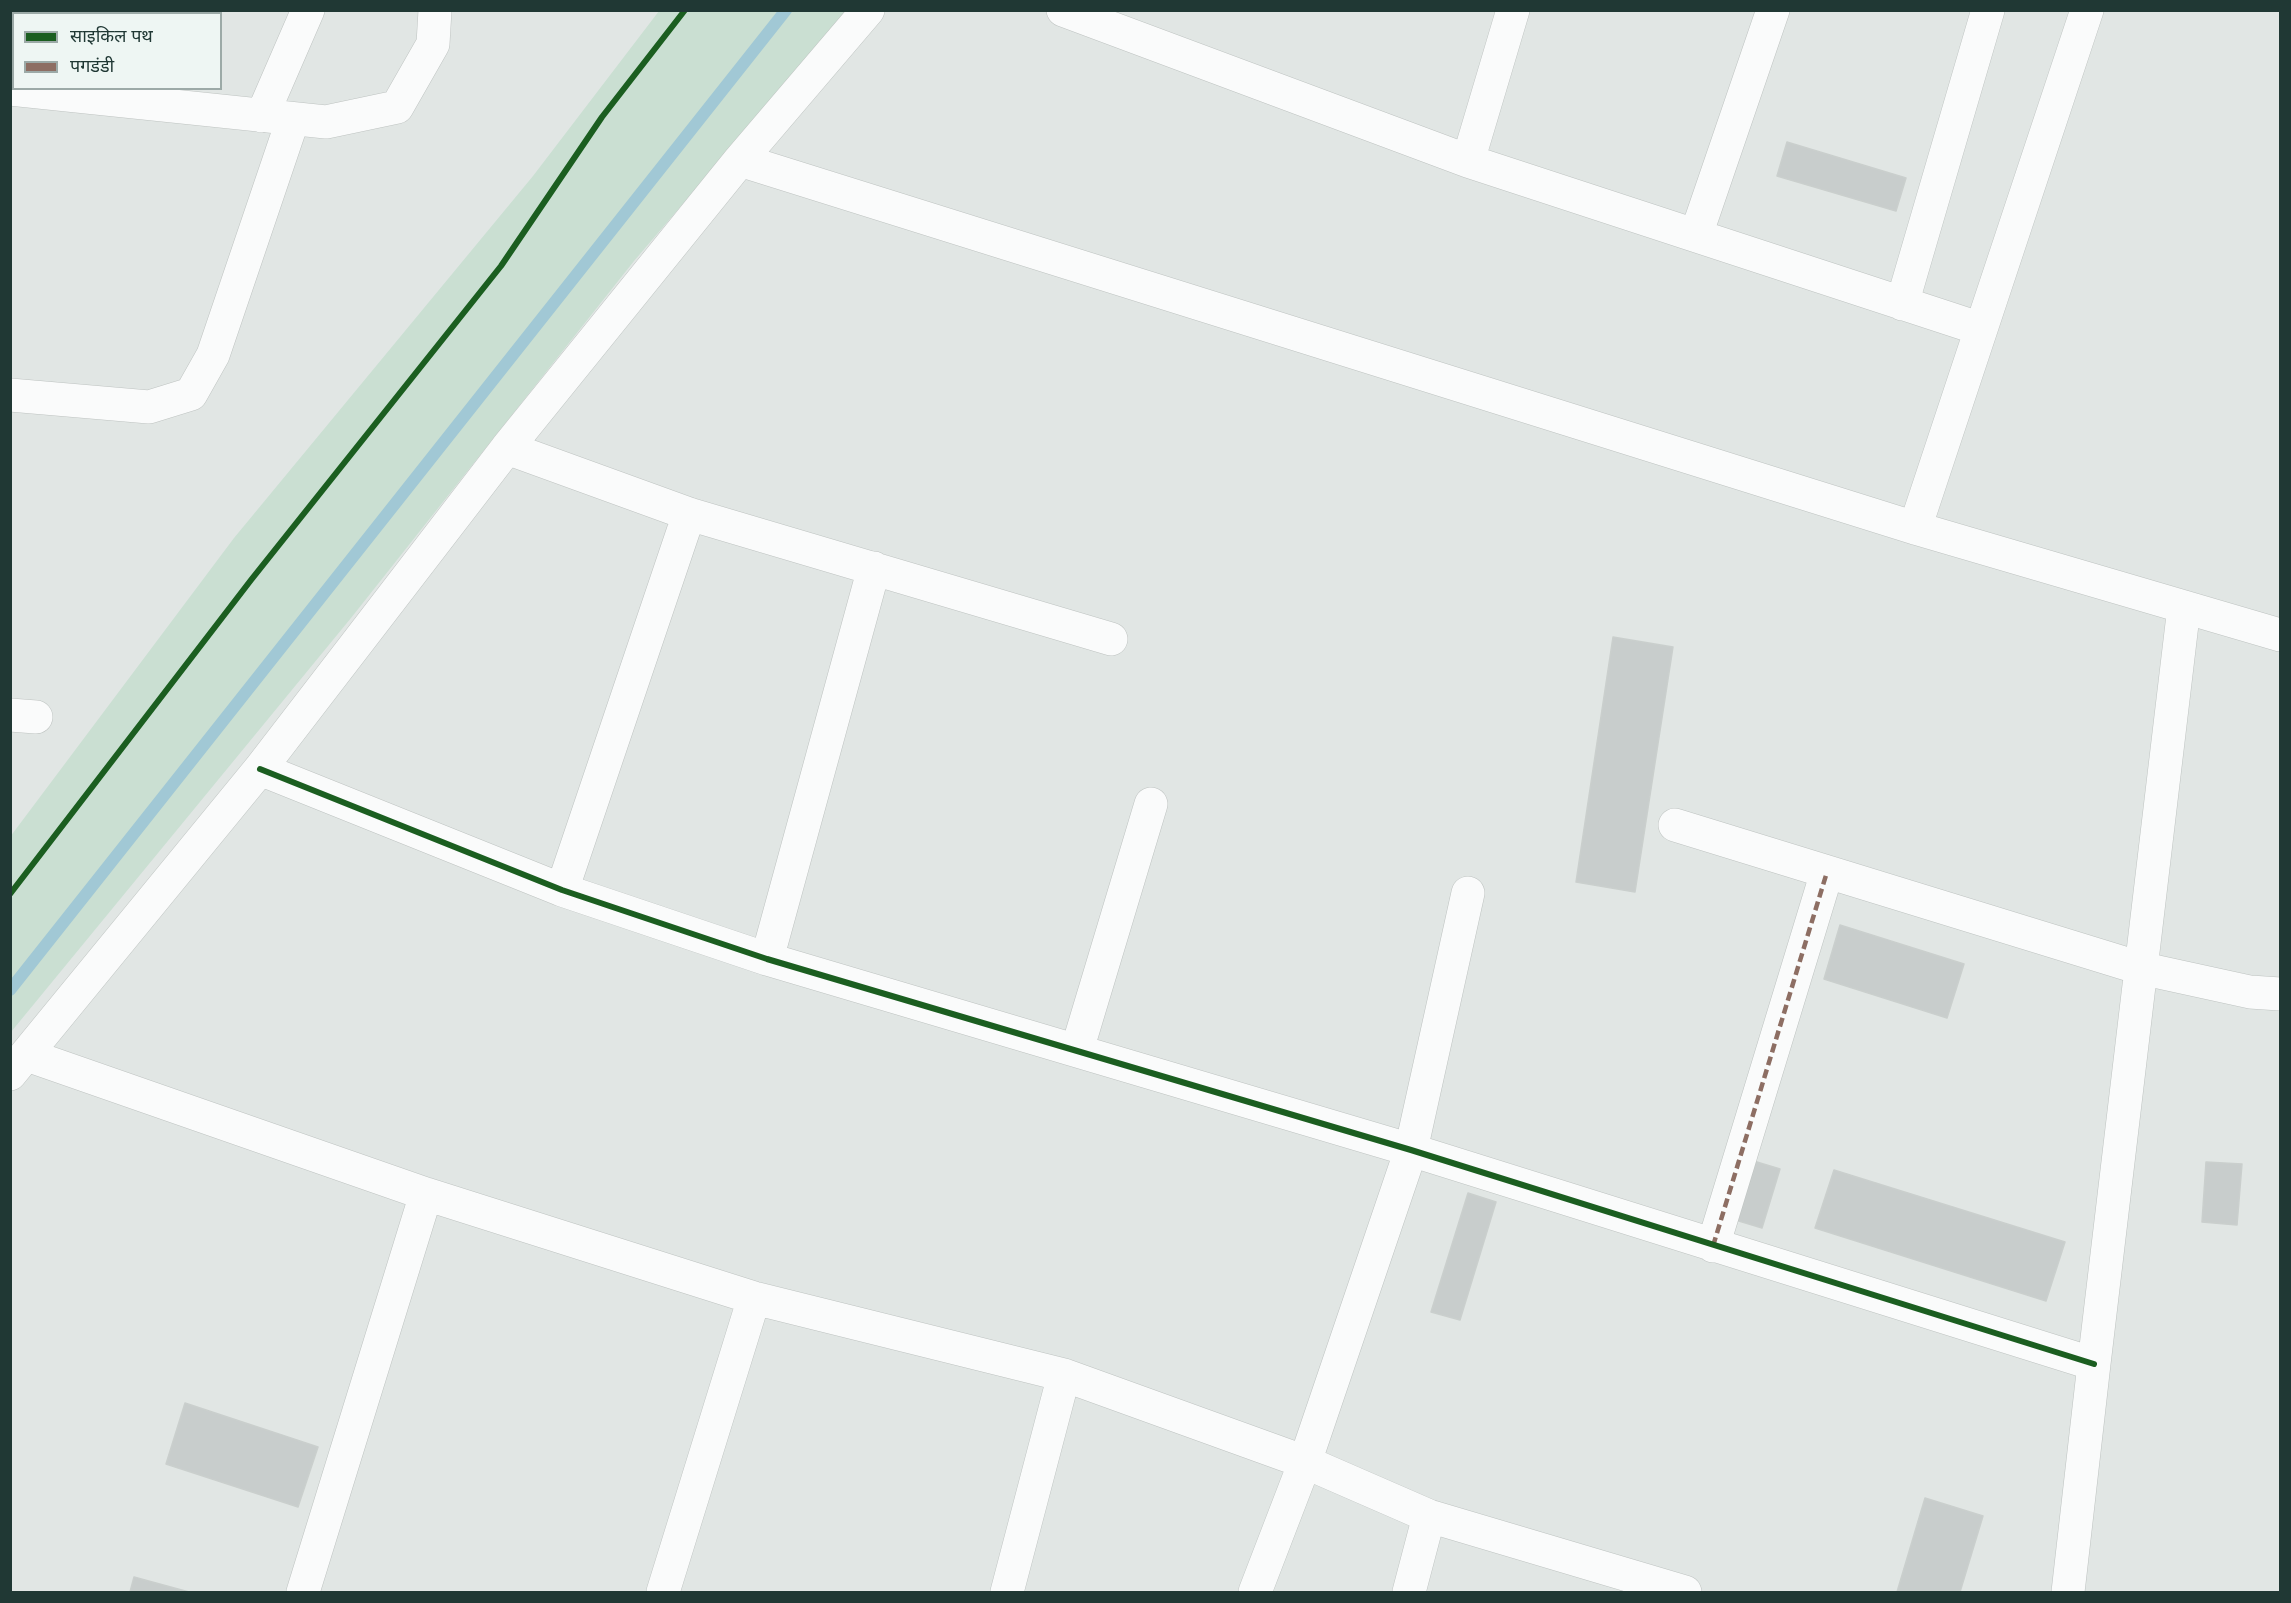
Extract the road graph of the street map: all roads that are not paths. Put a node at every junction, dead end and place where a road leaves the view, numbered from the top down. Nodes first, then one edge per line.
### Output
1 (308, 10) edge
2 (435, 10) edge
3 (868, 10) edge
4 (1063, 10) edge
5 (1513, 10) edge
6 (1773, 10) edge
7 (1988, 10) edge
8 (2087, 10) edge
9 (20, 90) edge
10 (277, 117) junction
11 (740, 160) junction
12 (1468, 161) junction
13 (1696, 236) junction
14 (1902, 304) junction
15 (1981, 329) junction
16 (10, 394) edge
17 (507, 448) junction
18 (689, 514) junction
19 (1915, 528) junction
20 (874, 568) junction
21 (2184, 607) junction
22 (2280, 635) edge
23 (1111, 639) dead end
24 (260, 769) junction
25 (1151, 804) dead end
26 (1675, 825) dead end
27 (1827, 872) junction
28 (562, 890) junction
29 (1468, 893) dead end
30 (767, 959) junction
31 (2140, 968) junction
32 (2280, 994) edge
33 (1077, 1050) junction
34 (19, 1064) edge
35 (1411, 1150) junction
36 (426, 1194) junction
37 (1713, 1246) junction
38 (754, 1299) junction
39 (2094, 1364) junction
40 (1064, 1375) junction
41 (1305, 1462) junction
42 (1429, 1516) junction
43 (303, 1593) edge
44 (663, 1593) edge
45 (1007, 1593) edge
46 (1255, 1593) edge
47 (1409, 1593) edge
48 (1685, 1593) edge
49 (2068, 1593) edge

1 - 10 street
2 - 10 street
3 - 11 street
4 - 12 street
5 - 12 street
6 - 13 street
7 - 14 street
8 - 15 street
9 - 10 street
10 - 16 street
11 - 17 street
11 - 19 street
12 - 13 street
13 - 14 street
14 - 15 street
15 - 19 street
17 - 18 street
17 - 24 street
18 - 20 street
18 - 28 street
19 - 21 street
20 - 23 street
20 - 30 street
21 - 22 street
21 - 31 street
24 - 28 street
24 - 34 street
25 - 33 street
26 - 27 street
27 - 31 street
27 - 37 street
28 - 30 street
29 - 35 street
30 - 33 street
31 - 32 street
31 - 39 street
33 - 35 street
34 - 36 street
35 - 37 street
35 - 41 street
36 - 38 street
36 - 43 street
37 - 39 street
38 - 40 street
38 - 44 street
39 - 49 street
40 - 41 street
40 - 45 street
41 - 42 street
41 - 46 street
42 - 47 street
42 - 48 street

